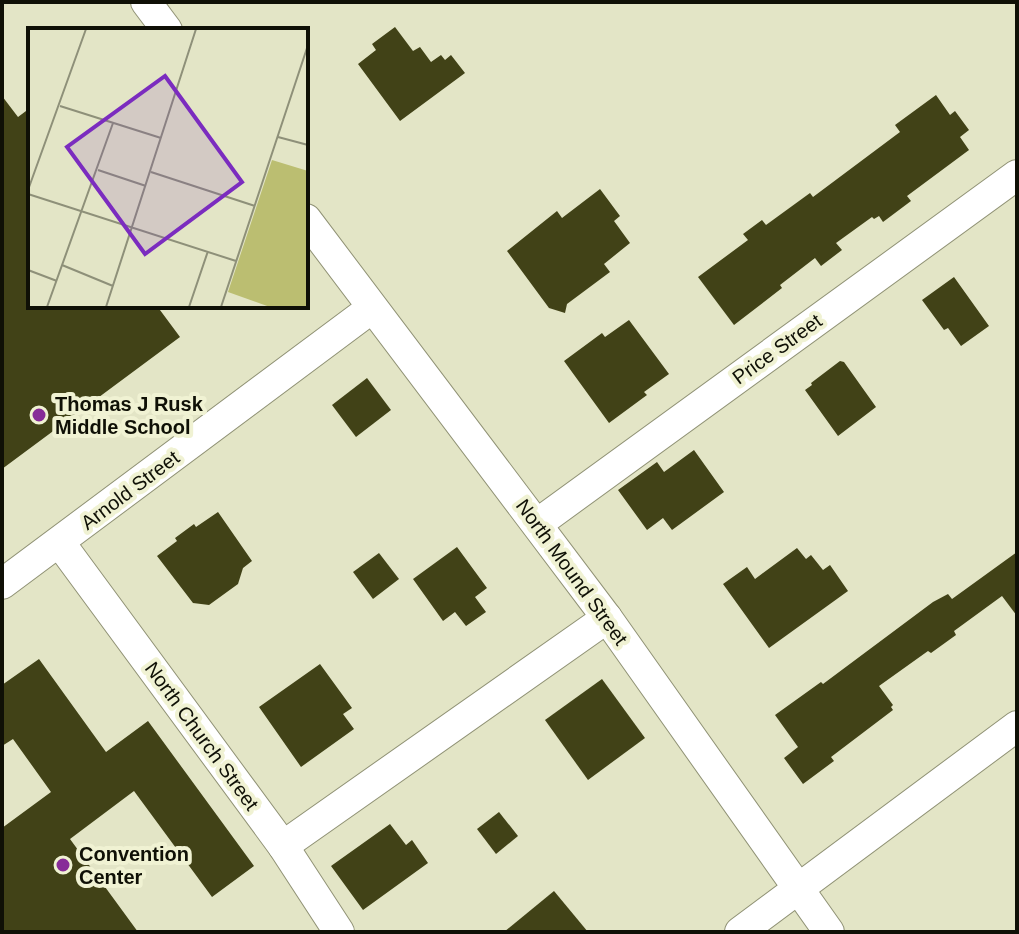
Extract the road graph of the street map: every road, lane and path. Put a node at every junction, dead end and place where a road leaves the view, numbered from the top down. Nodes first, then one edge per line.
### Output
1 (146, 2) edge
2 (166, 28) edge
3 (1017, 175) edge
4 (308, 222) edge
5 (372, 308) junction
6 (537, 524) junction
7 (60, 543) junction
8 (2, 584) edge
9 (607, 618) junction
10 (1017, 726) edge
11 (283, 846) junction
12 (798, 888) junction
13 (339, 932) edge
14 (740, 932) edge
15 (829, 932) edge

1 - 2 street
3 - 6 street, Price Street
4 - 5 street, North Mound Street
5 - 6 street, North Mound Street
5 - 7 street, Arnold Street
6 - 9 street, North Mound Street
7 - 8 street, Arnold Street
7 - 11 street, North Church Street
9 - 11 street
9 - 12 street, North Mound Street
10 - 12 street
11 - 13 street, North Church Street
12 - 14 street
12 - 15 street, North Mound Street

